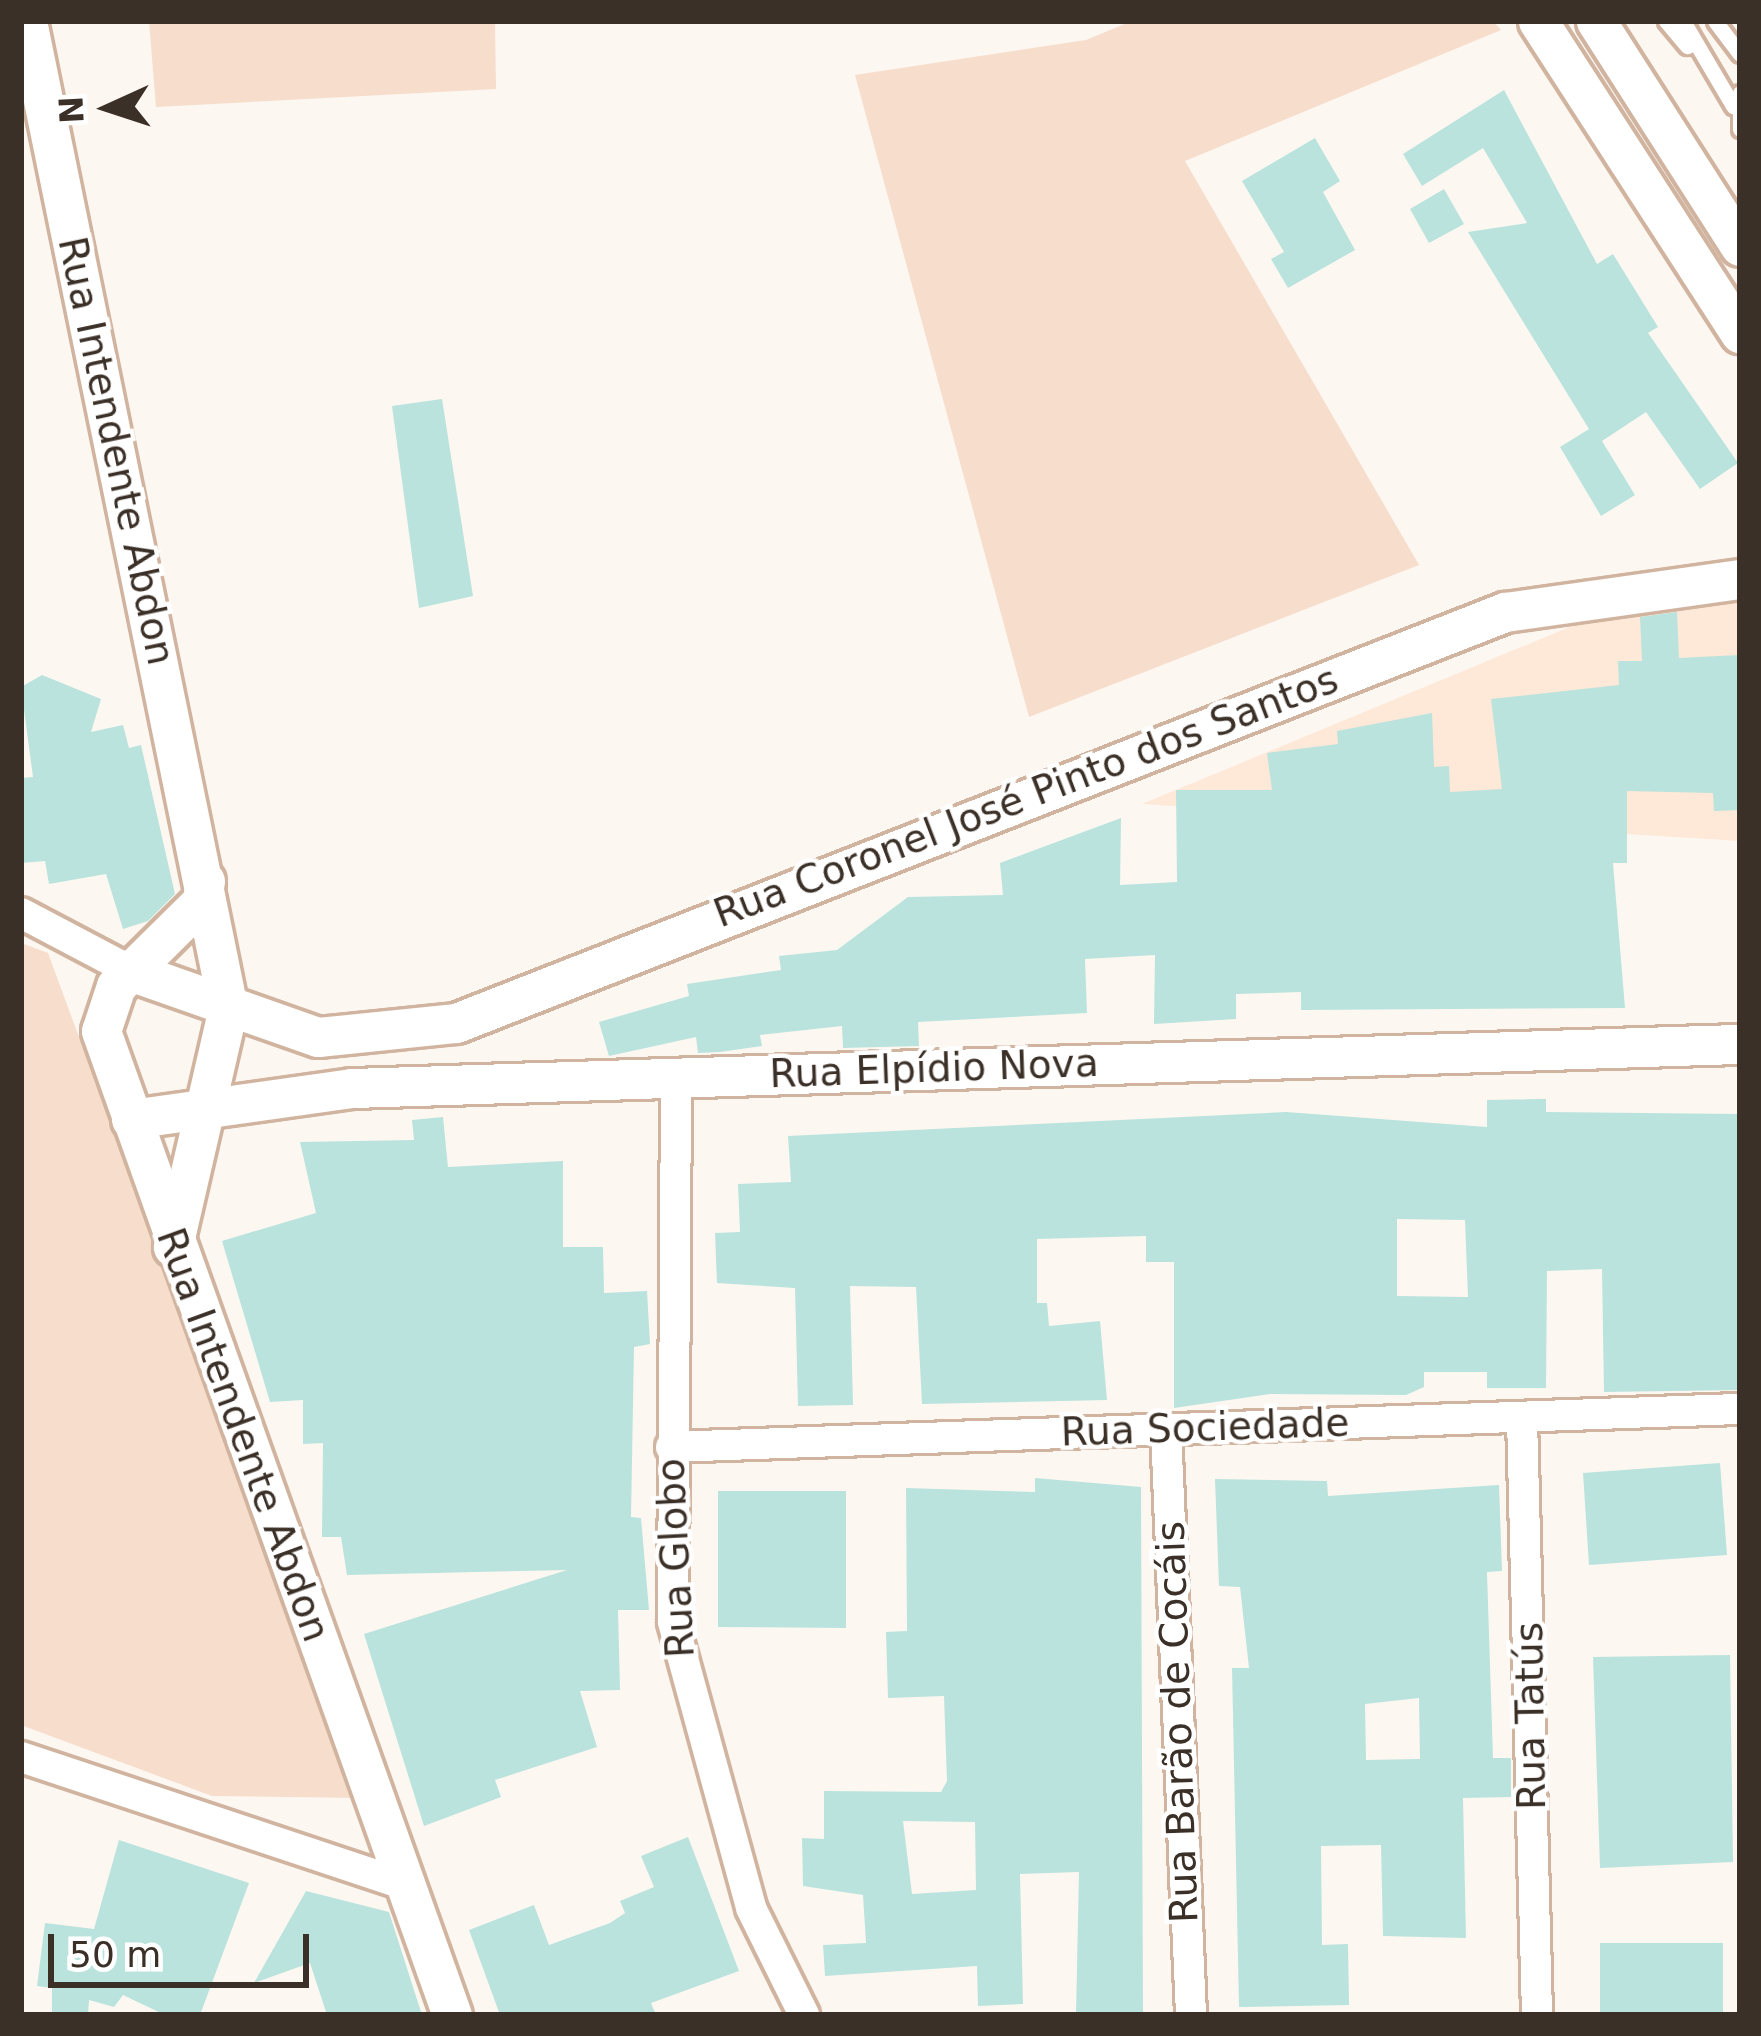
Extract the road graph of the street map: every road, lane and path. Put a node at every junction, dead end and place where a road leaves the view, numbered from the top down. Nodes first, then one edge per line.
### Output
1 (27, 21) edge
2 (1538, 21) edge
3 (1596, 21) edge
4 (1666, 21) edge
5 (1683, 21) edge
6 (1715, 21) edge
7 (1740, 54) edge
8 (1702, 64) junction
9 (1737, 100) edge
10 (1740, 129) edge
11 (1740, 245) edge
12 (1740, 333) edge
13 (1740, 546) edge
14 (1723, 578) edge
15 (205, 881) junction
16 (21, 914) edge
17 (133, 972) junction
18 (227, 1008) junction
19 (1740, 1045) edge
20 (676, 1077) junction
21 (213, 1107) junction
22 (131, 1119) junction
23 (173, 1247) junction
24 (1740, 1409) edge
25 (1522, 1418) junction
26 (1166, 1430) junction
27 (671, 1447) junction
28 (21, 1757) edge
29 (408, 1886) junction
30 (452, 2015) edge
31 (804, 2015) edge
32 (1191, 2015) edge
33 (1537, 2015) edge

1 - 15 street, Rua Intendente Abdon
2 - 12 street
3 - 11 street
4 - 8 lane
5 - 8 lane
6 - 7 lane
8 - 9 lane
9 - 10 lane
13 - 14 street
14 - 18 street, Rua Coronel José Pinto dos Santos
15 - 17 street, Rua Intendente Abdon
15 - 18 street, Rua Intendente Abdon
16 - 17 street
17 - 18 street
17 - 22 street, Rua Intendente Abdon
18 - 21 street, Rua Intendente Abdon
19 - 20 street, Rua Elpídio Nova
20 - 21 street, Rua Elpídio Nova
20 - 27 street, Rua Globo
21 - 22 street, Rua Elpídio Nova
21 - 23 street, Rua Intendente Abdon
22 - 23 street, Rua Intendente Abdon
23 - 29 street, Rua Intendente Abdon
24 - 25 street, Rua Sociedade
25 - 26 street, Rua Sociedade
25 - 33 street, Rua Tatús
26 - 27 street, Rua Sociedade
26 - 32 street, Rua Barão de Cocáis
27 - 31 street, Rua Globo
28 - 29 street
29 - 30 street, Rua Intendente Abdon

